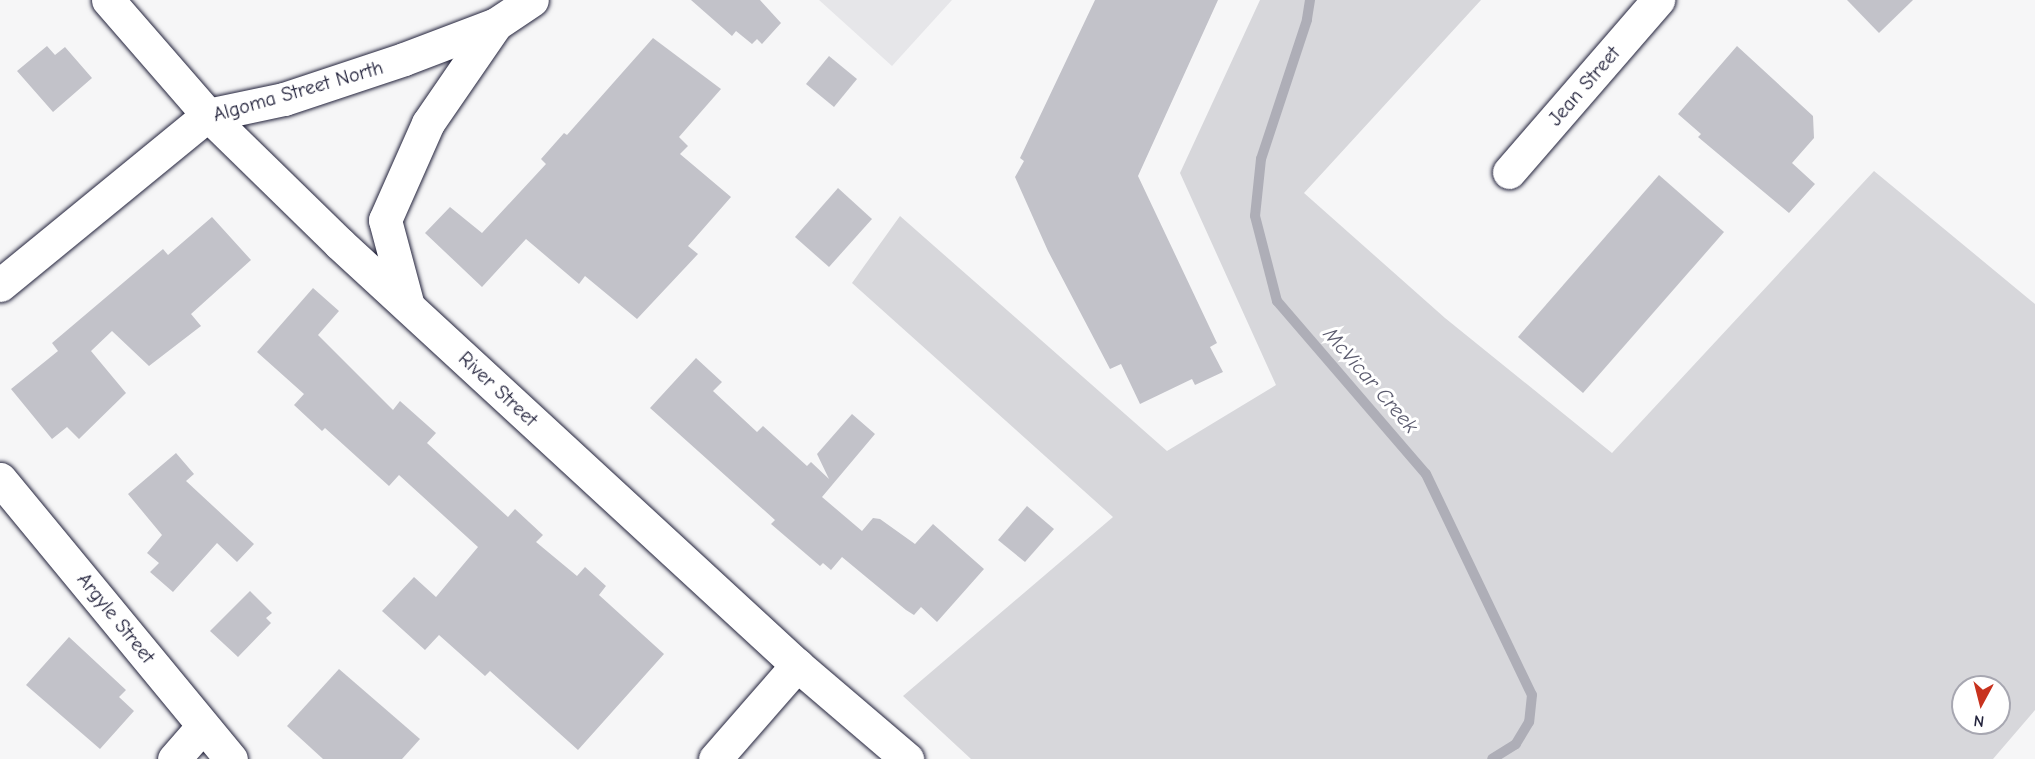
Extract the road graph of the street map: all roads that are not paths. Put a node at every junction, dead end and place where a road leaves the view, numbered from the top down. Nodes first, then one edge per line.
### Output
1 (108, 0) edge
2 (532, 0) edge
3 (1658, 0) edge
4 (496, 24) junction
5 (208, 115) junction
6 (1509, 172) dead end
7 (0, 285) edge
8 (408, 306) junction
9 (0, 479) edge
10 (797, 665) junction
11 (202, 727) junction
12 (174, 759) edge
13 (231, 759) edge
14 (715, 759) edge
15 (907, 759) edge

1 - 5 main road, River Street
2 - 4 main road, Algoma Street North
3 - 6 main road, Jean Street
4 - 5 main road, Algoma Street North
4 - 8 main road
5 - 7 main road, Algoma Street North
5 - 8 main road, River Street
8 - 10 main road, River Street
9 - 11 main road, Argyle Street
10 - 14 main road
10 - 15 main road, River Street
11 - 12 main road
11 - 13 main road, Argyle Street

